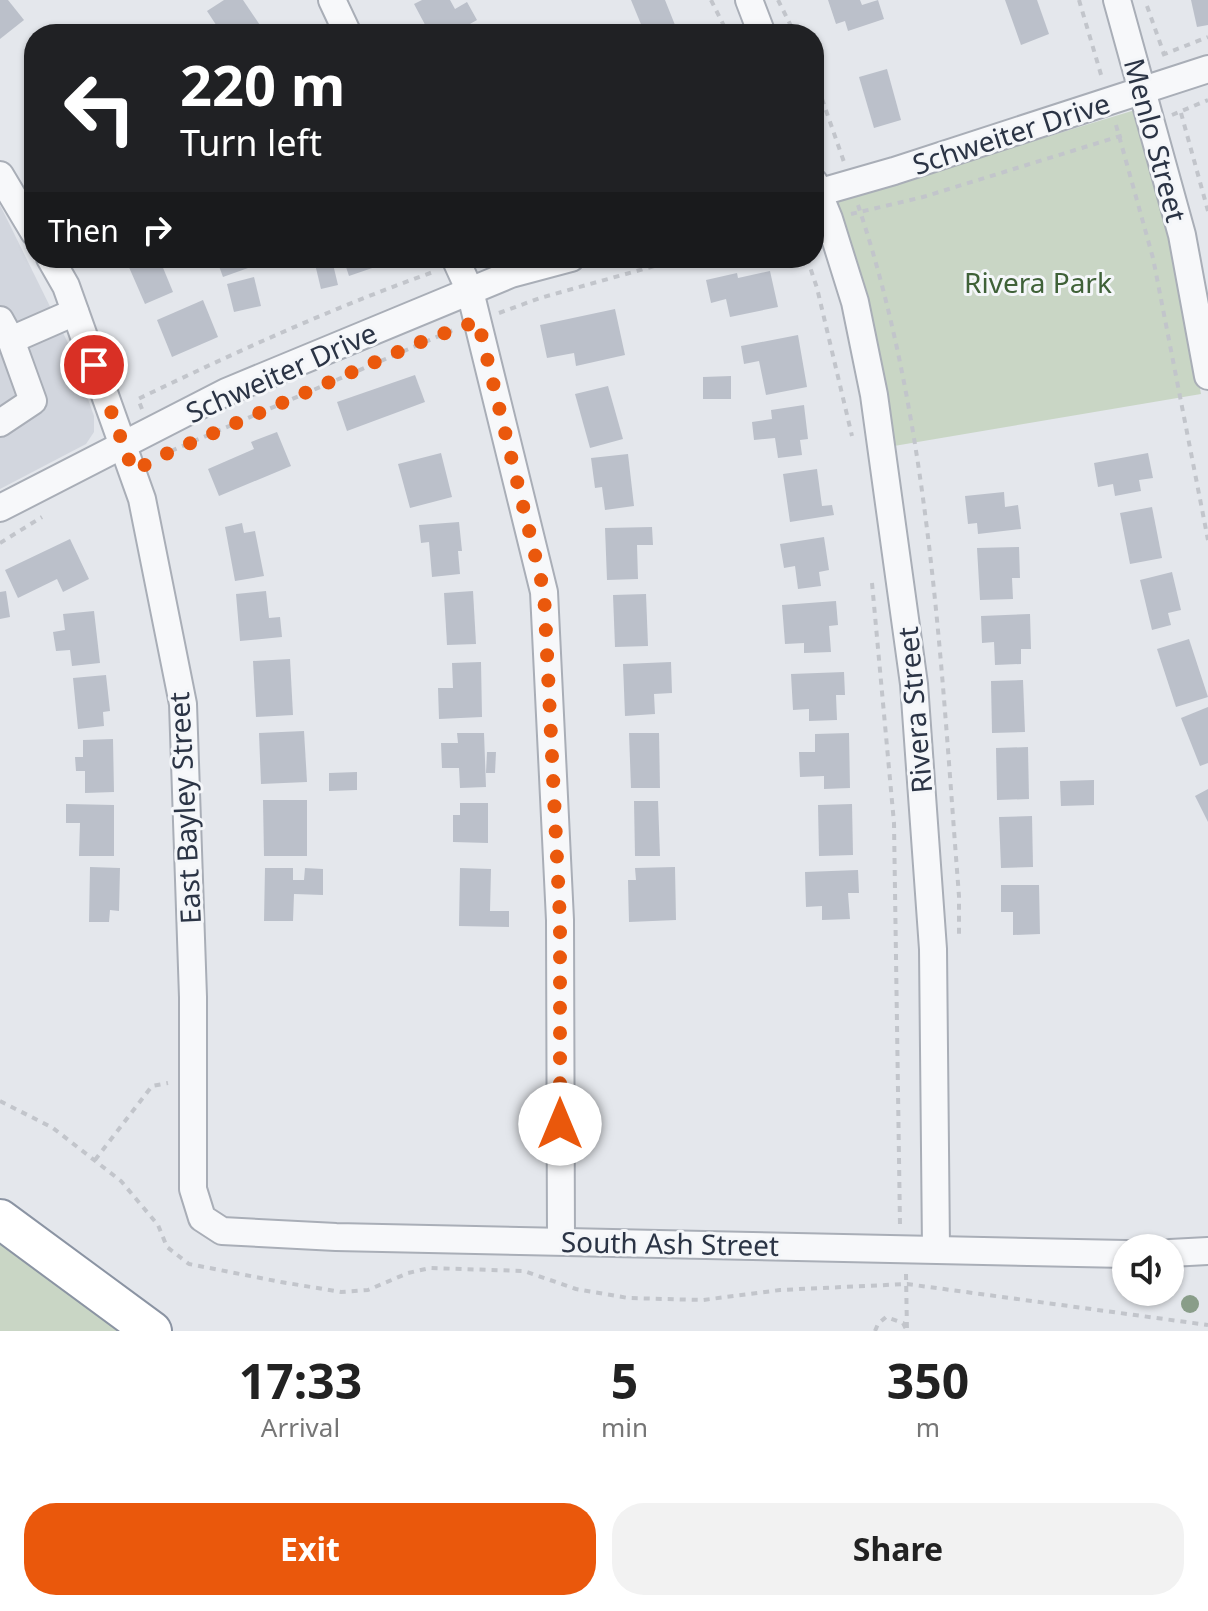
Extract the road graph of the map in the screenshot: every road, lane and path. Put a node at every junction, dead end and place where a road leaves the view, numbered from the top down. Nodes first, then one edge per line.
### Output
1 (332, 0) edge
2 (711, 0) edge
3 (749, 0) edge
4 (778, 0) edge
5 (1079, 0) edge
6 (1117, 0) edge
7 (343, 24) edge
8 (723, 24) edge
9 (758, 24) edge
10 (790, 24) edge
11 (1208, 69) edge
12 (1142, 90) junction
13 (1208, 100) edge
14 (1109, 101) junction
15 (1151, 124) junction
16 (1119, 137) junction
17 (0, 175) edge
18 (824, 188) edge
19 (824, 209) edge
20 (24, 215) edge
21 (829, 219) junction
22 (56, 268) edge
23 (460, 268) edge
24 (534, 268) edge
25 (647, 268) edge
26 (810, 268) edge
27 (470, 291) junction
28 (75, 312) junction
29 (478, 321) junction
30 (6, 330) edge
31 (1208, 376) edge
32 (0, 423) edge
33 (123, 445) junction
34 (855, 447) dead end
35 (133, 471) junction
36 (0, 508) edge
37 (54, 511) dead end
38 (1208, 540) edge
39 (0, 543) edge
40 (871, 574) dead end
41 (168, 1082) dead end
42 (95, 1160) dead end
43 (0, 1219) edge
44 (215, 1227) joint
45 (561, 1240) junction
46 (902, 1248) junction
47 (936, 1249) junction
48 (1208, 1251) edge
49 (1184, 1252) edge
50 (1112, 1254) edge
51 (907, 1284) junction
52 (1208, 1325) edge
53 (152, 1331) edge
54 (875, 1331) edge
55 (907, 1331) edge

1 - 7 street
2 - 8 path
3 - 9 street
4 - 10 path
5 - 14 path
6 - 12 street, Menlo Street
11 - 12 street, Schweiter Drive
12 - 14 street, Schweiter Drive
12 - 15 street, Menlo Street
13 - 15 path
14 - 16 path
14 - 18 street, Schweiter Drive
15 - 16 path
15 - 31 street, Menlo Street
16 - 21 path
16 - 38 path
17 - 20 street
19 - 21 street, Rivera Street
21 - 47 street, Rivera Street
22 - 28 street, East Bayley Street
23 - 27 street
24 - 27 street, Schweiter Drive
25 - 29 path
26 - 34 path
27 - 29 street
27 - 33 street, Schweiter Drive
28 - 30 street
28 - 33 street, East Bayley Street
29 - 35 path
29 - 45 street
30 - 32 street
33 - 35 street, East Bayley Street
33 - 36 street, Schweiter Drive
35 - 44 street, East Bayley Street
37 - 39 path
40 - 46 path
41 - 42 path
43 - 53 highway
44 - 45 street, South Ash Street
45 - 46 street, South Ash Street
46 - 47 street, South Ash Street
46 - 51 path
47 - 50 street, South Ash Street
48 - 49 street
51 - 52 path
51 - 55 path
54 - 55 path

